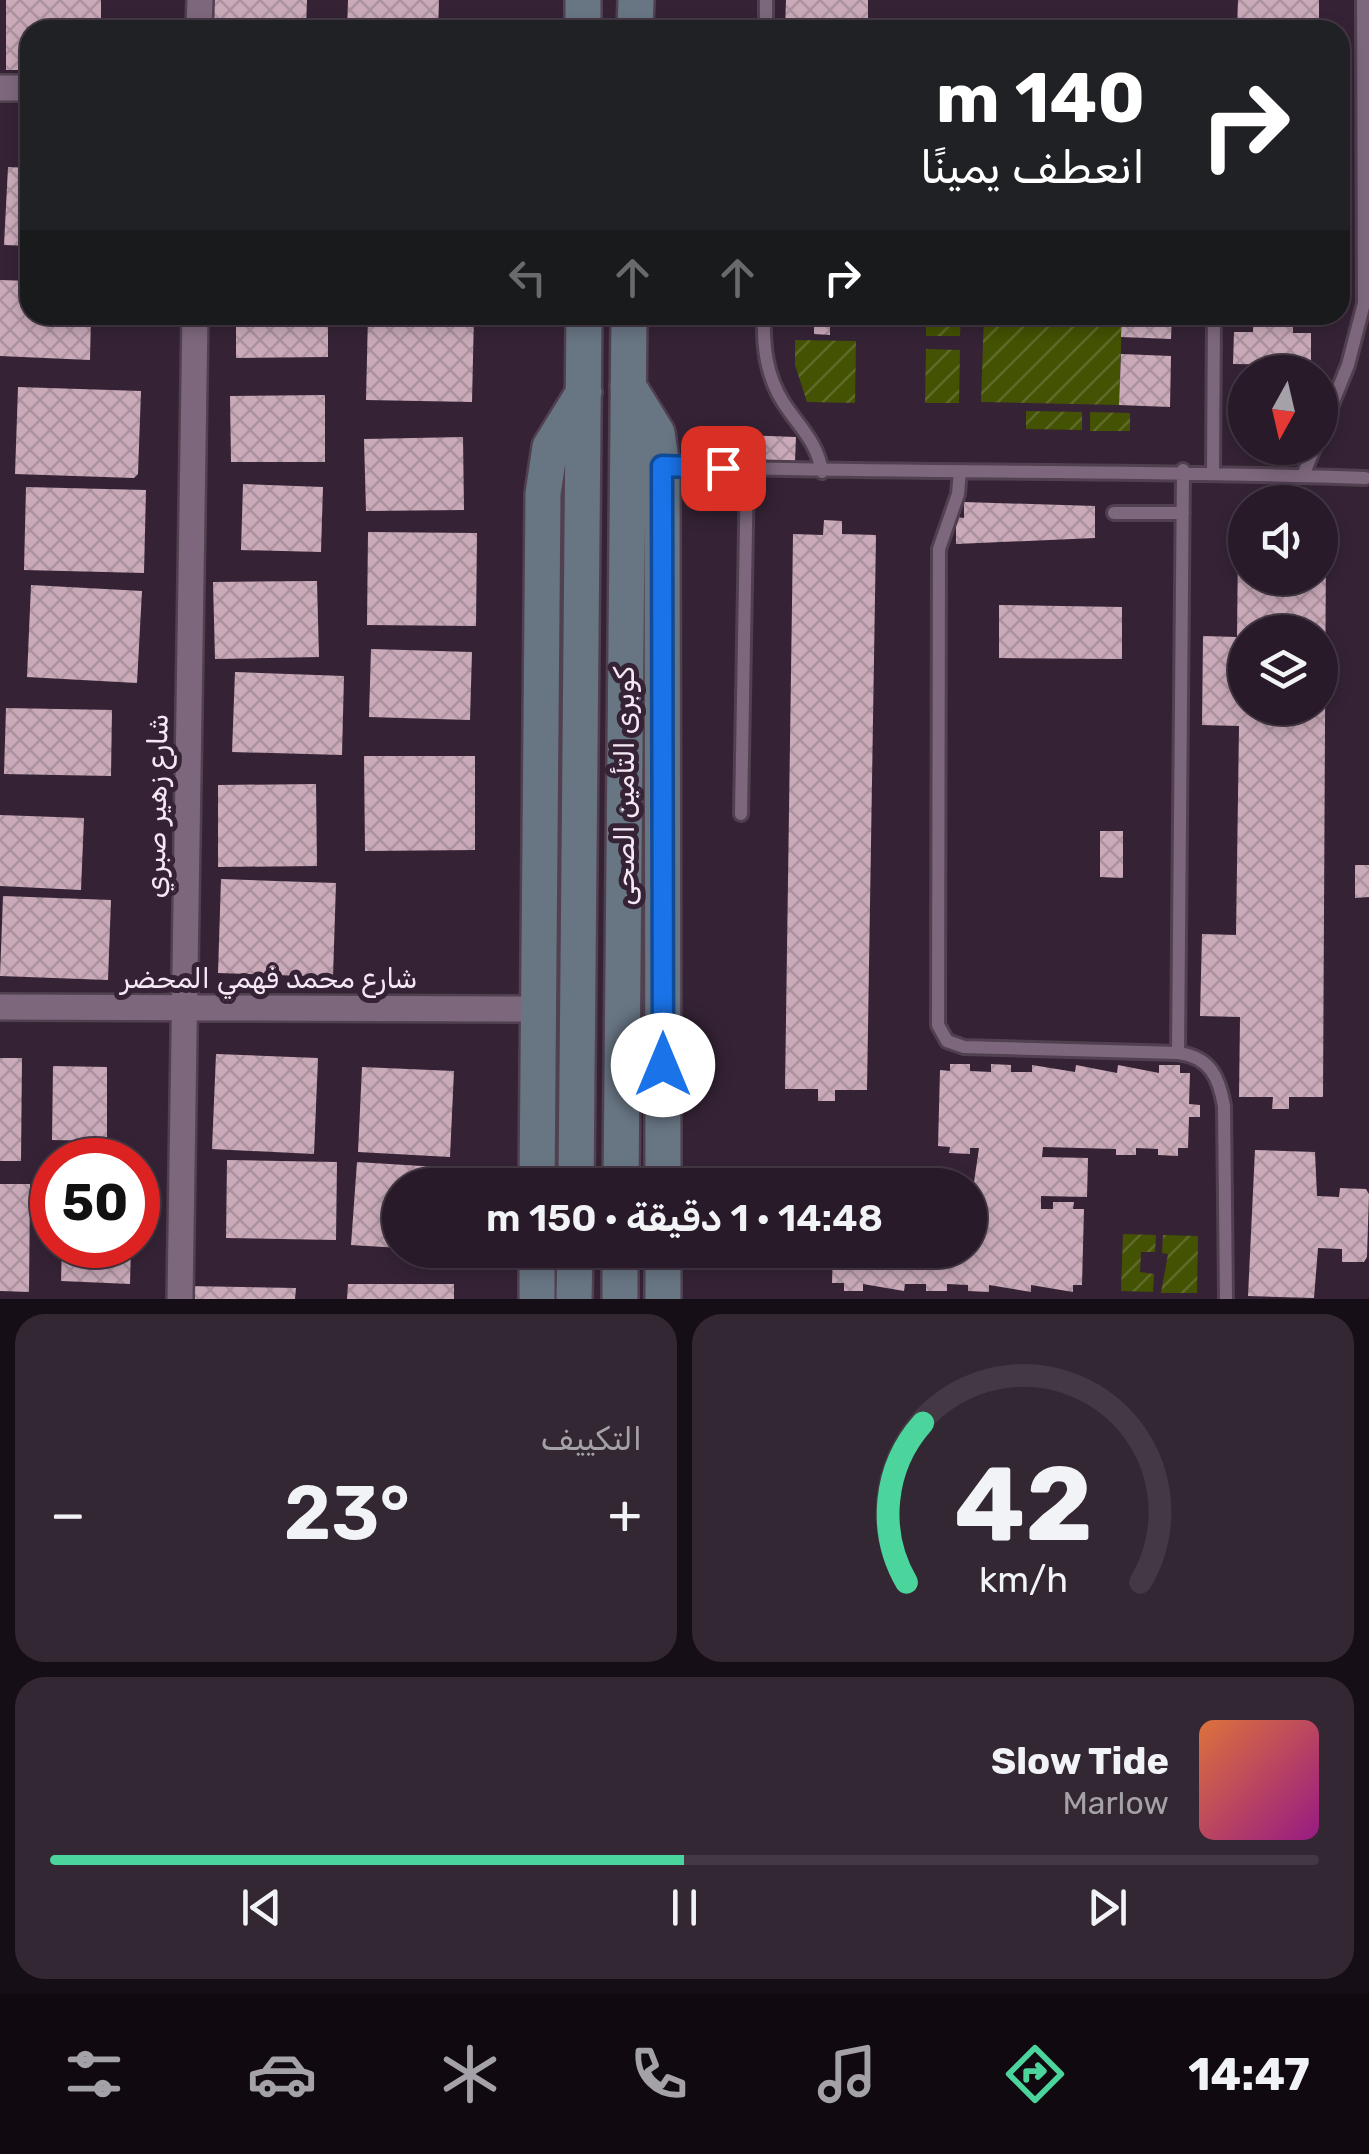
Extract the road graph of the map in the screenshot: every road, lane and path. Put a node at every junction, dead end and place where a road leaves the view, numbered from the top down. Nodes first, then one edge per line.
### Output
1 (1364, 0) edge
2 (195, 325) edge
3 (584, 325) edge
4 (629, 325) edge
5 (764, 325) edge
6 (1214, 325) edge
7 (628, 386) junction
8 (1338, 390) edge
9 (584, 392) junction
10 (1307, 465) edge
11 (662, 466) junction
12 (748, 469) junction
13 (1183, 470) junction
14 (960, 471) junction
15 (822, 472) junction
16 (1213, 472) junction
17 (1303, 476) junction
18 (1365, 478) dead end
19 (1114, 514) dead end
20 (1183, 514) junction
21 (742, 814) dead end
22 (0, 1007) edge
23 (182, 1008) junction
24 (537, 1009) junction
25 (1178, 1053) junction
26 (537, 1168) edge
27 (576, 1168) edge
28 (621, 1168) edge
29 (663, 1168) edge
30 (537, 1268) edge
31 (575, 1268) edge
32 (620, 1268) edge
33 (663, 1268) edge
34 (180, 1299) edge
35 (537, 1299) edge
36 (574, 1299) edge
37 (620, 1299) edge
38 (663, 1299) edge
39 (1226, 1299) edge

1 - 8 lane
2 - 23 street, شارع زهير صبري
3 - 9 main road, كوبرى التأمين الصحى
4 - 7 main road, كوبرى التأمين الصحى
5 - 15 lane
6 - 16 lane
7 - 11 main road
7 - 28 main road, كوبرى التأمين الصحى
9 - 24 main road
9 - 27 main road, كوبرى التأمين الصحى
10 - 17 lane
11 - 12 lane
11 - 29 main road
12 - 15 lane
12 - 21 lane
13 - 14 lane
13 - 16 lane
13 - 20 lane
14 - 15 lane
14 - 25 lane
16 - 17 lane
17 - 18 lane
19 - 20 lane
20 - 25 lane
22 - 23 street, شارع محمد فهمي المحضر
23 - 24 street, شارع محمد فهمي المحضر
23 - 34 street, شارع زهير صبري
24 - 26 main road
25 - 39 lane
30 - 35 main road
31 - 36 main road
32 - 37 main road
33 - 38 main road

